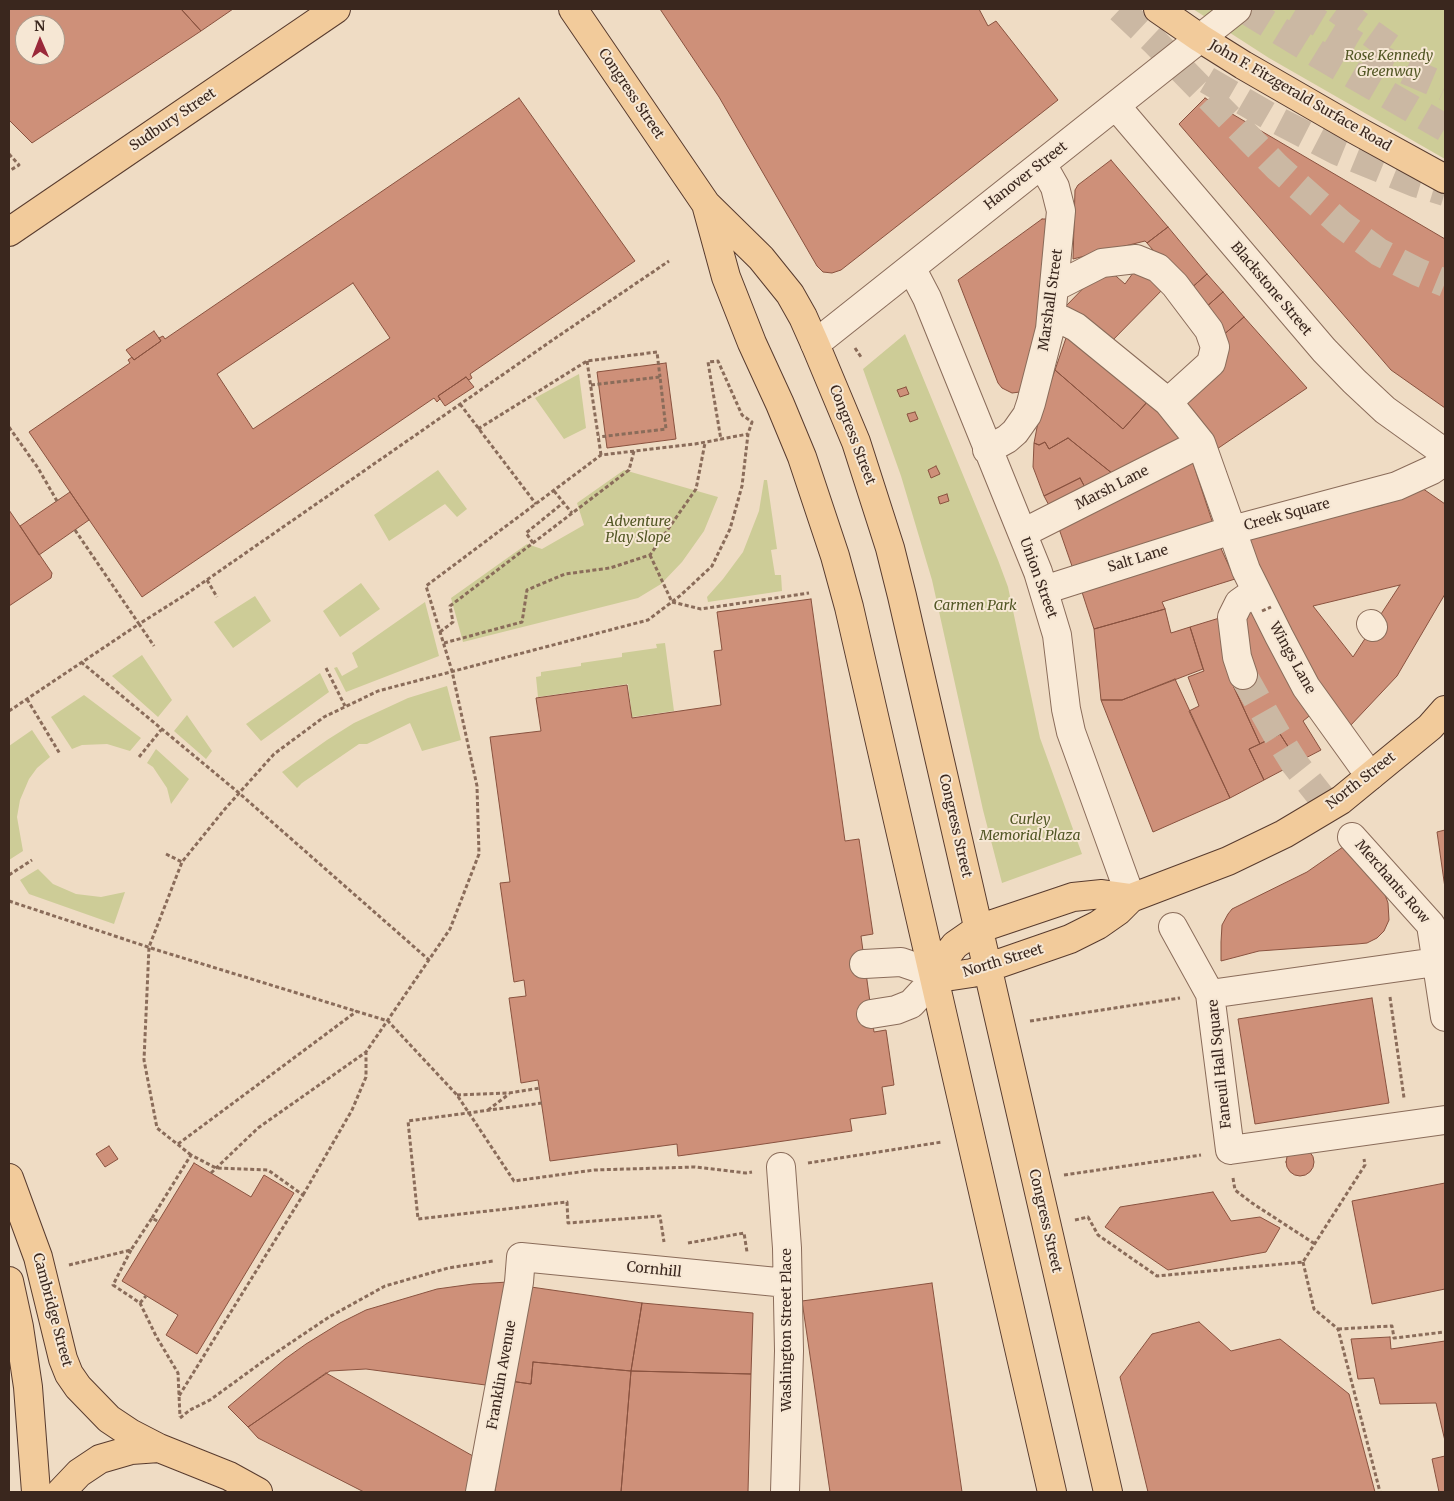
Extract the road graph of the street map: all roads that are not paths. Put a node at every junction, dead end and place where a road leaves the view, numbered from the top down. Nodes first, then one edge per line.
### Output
1 (336, 9) edge
2 (573, 9) edge
3 (1158, 9) edge
4 (1237, 9) edge
5 (1200, 38) junction
6 (1116, 106) junction
7 (1042, 164) junction
8 (1445, 179) edge
9 (706, 204) junction
10 (9, 232) edge
11 (910, 269) junction
12 (1055, 287) junction
13 (1051, 318) junction
14 (815, 344) junction
15 (1168, 402) junction
16 (1201, 444) junction
17 (988, 450) junction
18 (1445, 453) edge
19 (1445, 461) edge
20 (1232, 530) junction
21 (1023, 533) junction
22 (1044, 590) junction
23 (1263, 603) junction
24 (1243, 675) tunnel mouth
25 (1440, 725) edge
26 (1370, 776) junction
27 (1352, 837) dead end
28 (1130, 898) junction
29 (1438, 924) edge
30 (1173, 926) dead end
31 (978, 928) junction
32 (1436, 962) junction
33 (864, 964) dead end
34 (987, 968) junction
35 (933, 973) junction
36 (1210, 994) junction
37 (872, 1014) dead end
38 (1445, 1017) edge
39 (1445, 1120) edge
40 (781, 1167) dead end
41 (9, 1178) edge
42 (521, 1257) joint
43 (9, 1281) edge
44 (787, 1283) junction
45 (159, 1448) junction
46 (36, 1492) edge
47 (61, 1492) edge
48 (258, 1492) edge
49 (480, 1492) edge
50 (785, 1492) edge
51 (1052, 1492) edge
52 (1108, 1492) edge

1 - 10 main road, Sudbury Street
2 - 9 main road, Congress Street
3 - 5 main road, John F. Fitzgerald Surface Road
4 - 5 street, Hanover Street
5 - 6 street, Hanover Street
5 - 8 main road, John F. Fitzgerald Surface Road
6 - 7 street, Hanover Street
6 - 18 street, Blackstone Street
7 - 11 street, Hanover Street
7 - 12 street, Marshall Street
9 - 14 main road, Congress Street
9 - 35 main road, Congress Street
11 - 14 street, Hanover Street
11 - 17 street, Union Street
12 - 13 street, Marshall Street
12 - 15 street
13 - 15 street, Creek Square
13 - 17 street, Marshall Street
14 - 31 main road, Congress Street
15 - 16 street, Creek Square
16 - 20 street, Creek Square
16 - 21 street, Marsh Lane
17 - 21 street, Union Street
19 - 20 street, Creek Square
20 - 22 street, Salt Lane
20 - 23 street, Wings Lane
21 - 22 street, Union Street
22 - 28 street, Union Street
23 - 24 street
23 - 26 street, Wings Lane
25 - 26 main road, North Street
26 - 28 main road, North Street
27 - 29 street, Merchants Row
28 - 31 main road, North Street
28 - 34 main road, North Street
29 - 32 street, Merchants Row
30 - 36 street
31 - 34 main road, Congress Street
31 - 35 main road, North Street
32 - 36 street, Faneuil Hall Square
32 - 38 street, Merchants Row
33 - 35 street
34 - 35 main road, North Street
34 - 52 main road, Congress Street
35 - 37 street
35 - 51 main road, Congress Street
36 - 39 street, Faneuil Hall Square
40 - 44 street, Washington Street Place
41 - 45 main road, Cambridge Street
42 - 44 street, Cornhill
42 - 49 street, Franklin Avenue
43 - 46 main road
44 - 50 street, Washington Street Place
45 - 47 main road
45 - 48 main road, Cambridge Street

